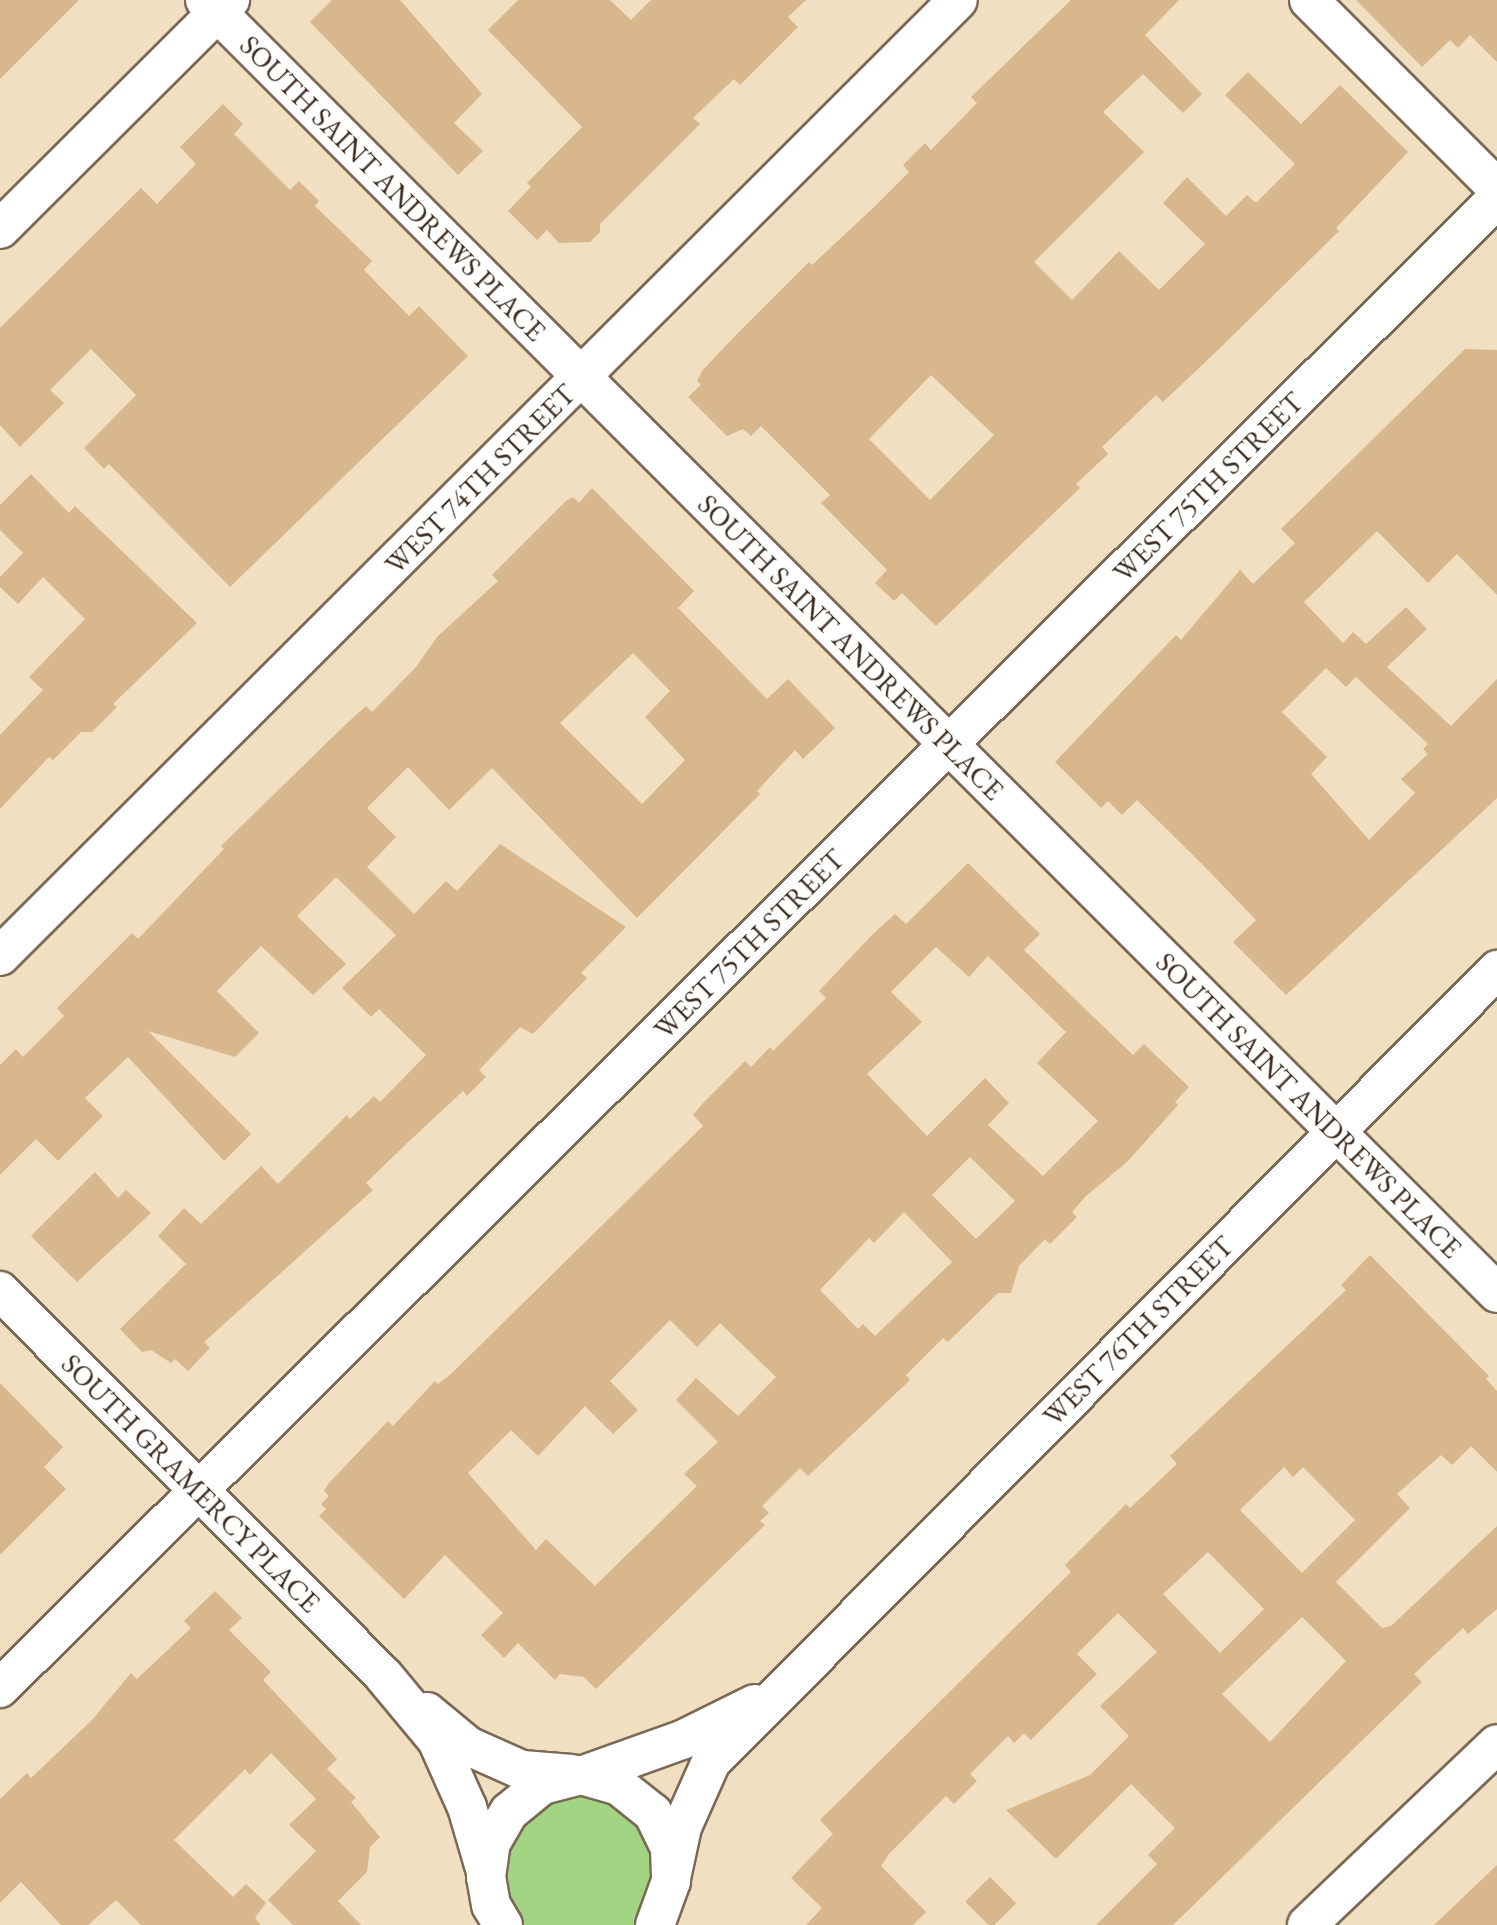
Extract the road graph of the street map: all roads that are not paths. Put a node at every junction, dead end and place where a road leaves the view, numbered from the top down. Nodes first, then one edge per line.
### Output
1 (958, 0) edge
2 (1309, 0) edge
3 (217, 4) edge
4 (1497, 188) edge
5 (1497, 199) edge
6 (0, 229) edge
7 (583, 377) junction
8 (949, 745) junction
9 (0, 956) edge
10 (1497, 970) edge
11 (1335, 1131) junction
12 (0, 1291) edge
13 (1497, 1293) edge
14 (199, 1491) junction
15 (383, 1675) junction
16 (0, 1688) edge
17 (779, 1693) junction
18 (1497, 1744) edge
19 (581, 1775) junction
20 (486, 1874) junction
21 (671, 1881) junction
22 (478, 1925) edge
23 (503, 1925) edge
24 (655, 1925) edge
25 (688, 1925) edge
26 (1307, 1925) edge

1 - 7 street, WEST 74TH STREET
2 - 4 street
3 - 6 street
3 - 7 street, SOUTH SAINT ANDREWS PLACE
5 - 8 street, WEST 75TH STREET
7 - 8 street, SOUTH SAINT ANDREWS PLACE
7 - 9 street, WEST 74TH STREET
8 - 11 street, SOUTH SAINT ANDREWS PLACE
8 - 14 street, WEST 75TH STREET
10 - 11 street, WEST 76TH STREET
11 - 13 street, SOUTH SAINT ANDREWS PLACE
11 - 17 street, WEST 76TH STREET
12 - 14 street, SOUTH GRAMERCY PLACE
14 - 15 street, SOUTH GRAMERCY PLACE
14 - 16 street, WEST 75TH STREET
15 - 19 street, SOUTH GRAMERCY PLACE
15 - 20 street, SOUTH GRAMERCY PLACE
17 - 19 street, WEST 76TH STREET
17 - 21 street, WEST 76TH STREET
18 - 26 street
19 - 20 street, WEST 76TH STREET
19 - 21 street
20 - 22 street
20 - 23 street, SOUTH GRAMERCY PLACE
21 - 24 street, WEST 76TH STREET
21 - 25 street

